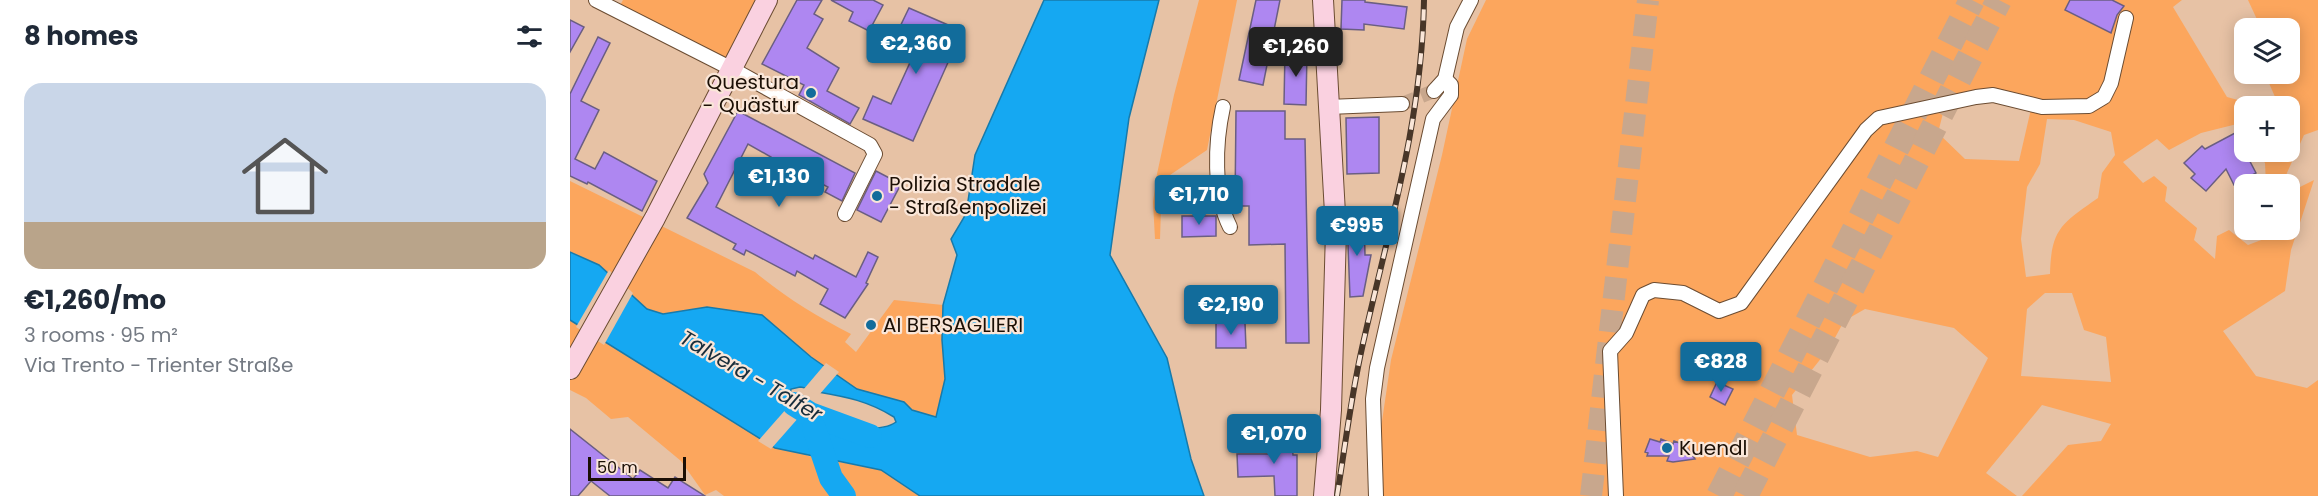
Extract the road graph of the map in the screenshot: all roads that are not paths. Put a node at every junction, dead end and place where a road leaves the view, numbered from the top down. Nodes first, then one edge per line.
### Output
1 (596, 0) edge
2 (767, 0) edge
3 (1323, 0) edge
4 (1471, 0) edge
5 (620, 6) edge
6 (2126, 18) dead end
7 (732, 69) junction
8 (1445, 79) junction
9 (1434, 91) tunnel mouth
10 (1402, 104) tunnel mouth
11 (1223, 107) dead end
12 (1328, 107) junction
13 (845, 214) dead end
14 (1230, 226) dead end
15 (570, 369) edge
16 (1324, 496) edge
17 (1376, 496) edge
18 (1616, 496) edge

1 - 5 street
2 - 7 street
3 - 12 street
4 - 8 street
5 - 7 street
6 - 18 street
7 - 13 street
7 - 15 street
8 - 9 street
8 - 17 street
10 - 12 street
11 - 14 street
12 - 16 street

